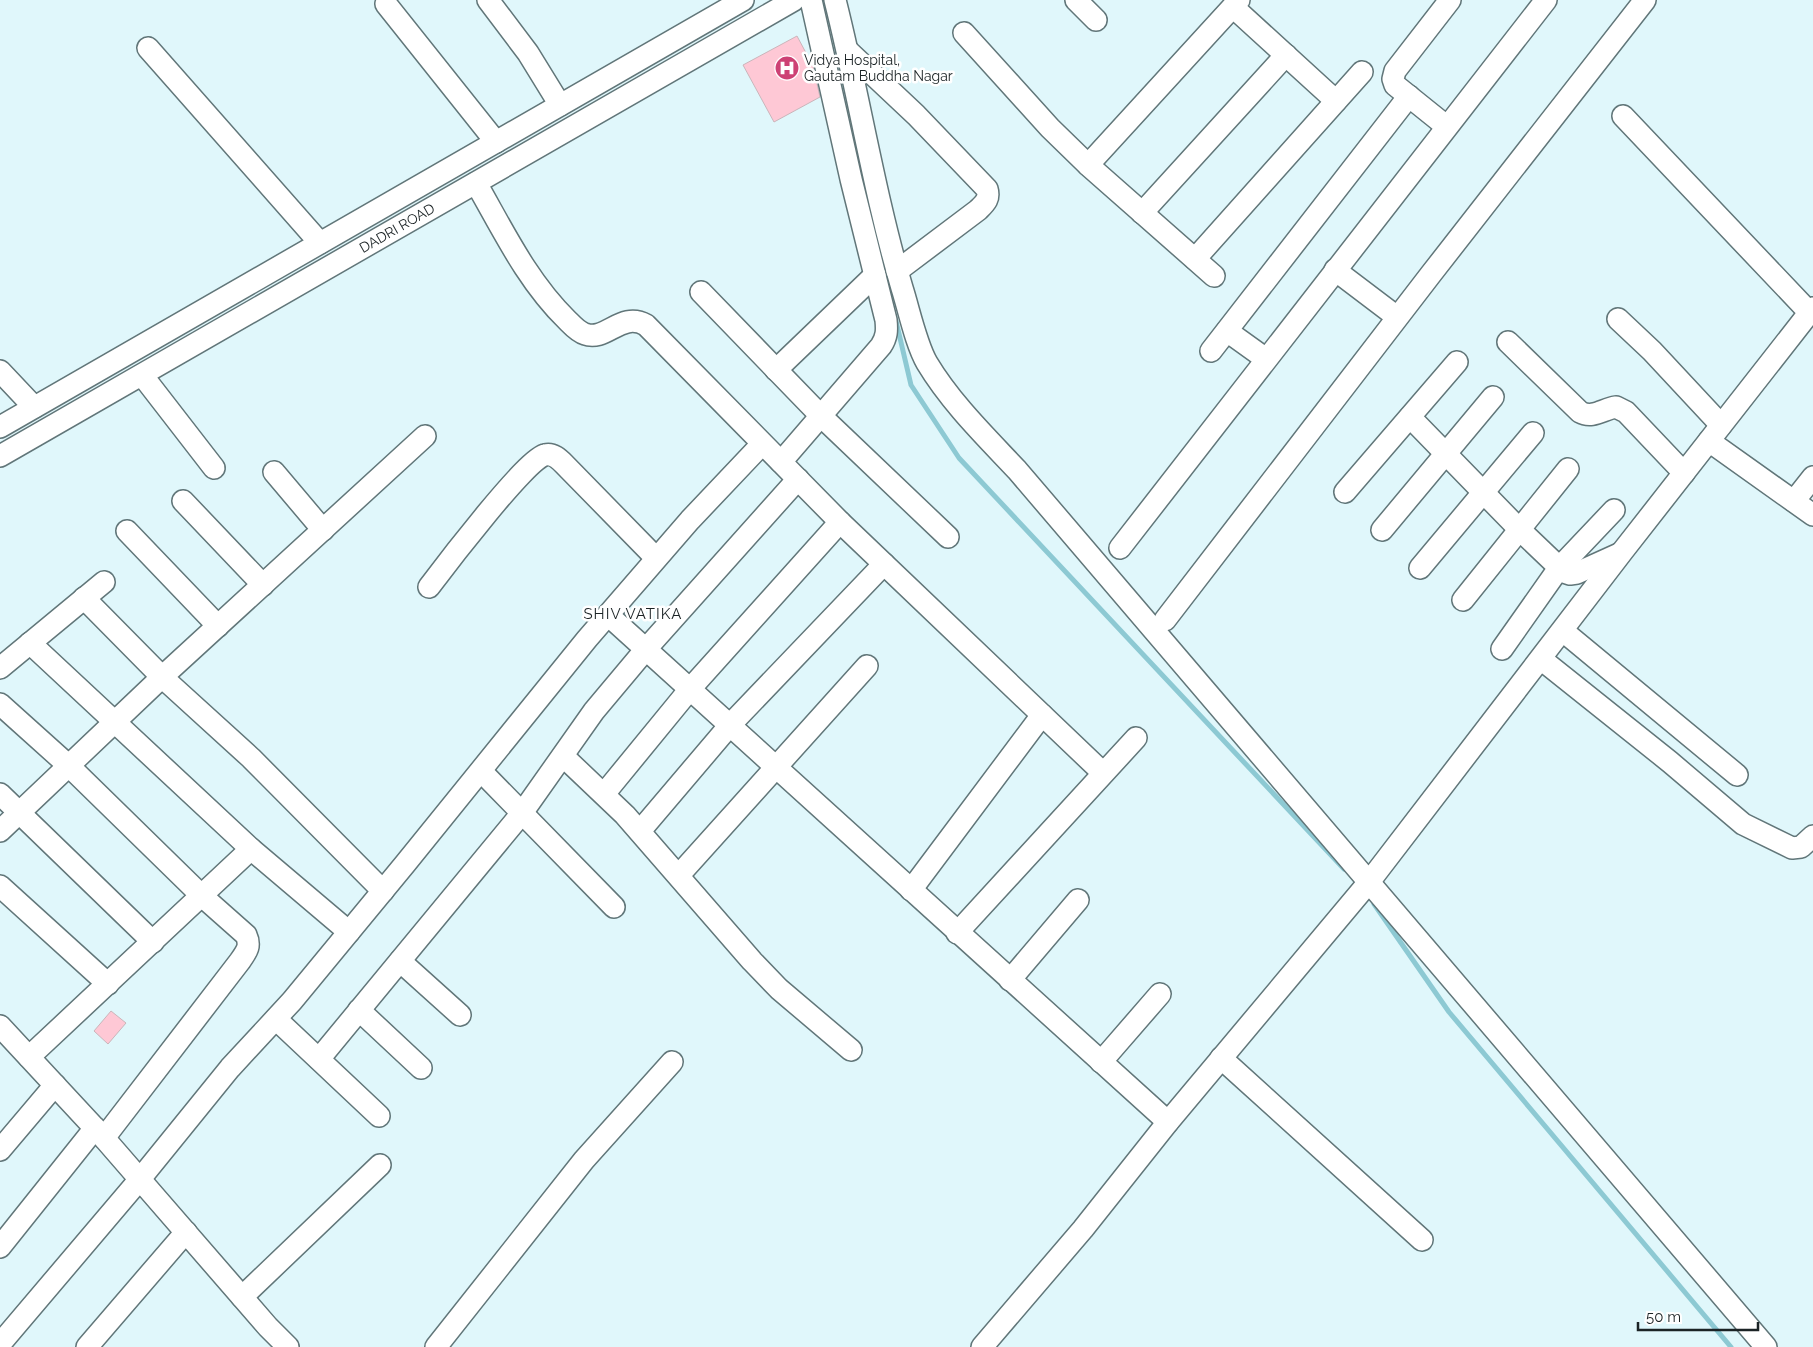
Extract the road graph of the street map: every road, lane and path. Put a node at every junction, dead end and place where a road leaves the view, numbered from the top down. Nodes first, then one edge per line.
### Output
1 (488, 0) edge
2 (744, 0) edge
3 (794, 0) edge
4 (811, 0) edge
5 (835, 0) edge
6 (1076, 0) edge
7 (1450, 0) edge
8 (1546, 0) edge
9 (1640, 2) edge
10 (1236, 3) edge
11 (386, 4) dead end
12 (1096, 20) dead end
13 (964, 34) dead end
14 (148, 48) dead end
15 (848, 51) junction
16 (1286, 55) junction
17 (1362, 72) dead end
18 (1409, 96) junction
19 (1336, 101) junction
20 (560, 105) junction
21 (1623, 116) dead end
22 (1446, 126) junction
23 (496, 142) junction
24 (1088, 165) junction
25 (476, 183) junction
26 (1142, 213) junction
27 (320, 243) junction
28 (1195, 259) junction
29 (1335, 270) junction
30 (897, 271) junction
31 (875, 276) junction
32 (1214, 276) dead end
33 (701, 292) dead end
34 (1811, 310) edge
35 (1397, 317) junction
36 (1618, 319) dead end
37 (1227, 331) junction
38 (1508, 342) dead end
39 (1211, 351) dead end
40 (1266, 359) junction
41 (1456, 362) dead end
42 (776, 370) junction
43 (0, 371) edge
44 (142, 375) junction
45 (1493, 397) dead end
46 (34, 407) junction
47 (821, 416) junction
48 (1410, 417) junction
49 (0, 427) edge
50 (1533, 433) dead end
51 (1715, 433) junction
52 (425, 436) dead end
53 (762, 444) junction
54 (1447, 454) junction
55 (0, 456) edge
56 (781, 462) junction
57 (214, 468) dead end
58 (1568, 469) dead end
59 (274, 472) dead end
60 (1684, 473) junction
61 (1813, 477) edge
62 (798, 479) junction
63 (1345, 492) dead end
64 (1484, 492) junction
65 (183, 500) dead end
66 (1794, 501) junction
67 (1614, 510) dead end
68 (1813, 515) edge
69 (840, 522) junction
70 (1519, 529) junction
71 (323, 530) junction
72 (1382, 530) dead end
73 (127, 531) dead end
74 (948, 537) dead end
75 (1120, 548) dead end
76 (1622, 552) junction
77 (656, 558) junction
78 (884, 564) junction
79 (1420, 568) dead end
80 (1559, 568) junction
81 (104, 582) dead end
82 (263, 585) junction
83 (428, 587) dead end
84 (84, 598) junction
85 (1463, 600) dead end
86 (608, 615) junction
87 (1166, 620) dead end
88 (218, 626) junction
89 (1563, 631) junction
90 (30, 643) junction
91 (646, 649) junction
92 (1502, 649) dead end
93 (1541, 659) junction
94 (867, 666) dead end
95 (0, 668) edge
96 (162, 677) junction
97 (690, 690) junction
98 (0, 704) edge
99 (1042, 715) junction
100 (115, 722) junction
101 (730, 725) junction
102 (1136, 738) dead end
103 (564, 756) junction
104 (69, 766) junction
105 (776, 766) junction
106 (481, 771) junction
107 (1103, 773) junction
108 (1737, 776) dead end
109 (0, 794) edge
110 (604, 794) junction
111 (19, 812) junction
112 (522, 813) junction
113 (0, 830) edge
114 (640, 831) junction
115 (1813, 836) edge
116 (251, 849) junction
117 (679, 875) junction
118 (0, 886) edge
119 (1364, 887) junction
120 (911, 890) junction
121 (383, 891) junction
122 (202, 896) junction
123 (1078, 900) dead end
124 (614, 907) dead end
125 (349, 932) junction
126 (957, 933) junction
127 (152, 942) junction
128 (400, 961) junction
129 (1010, 980) junction
130 (108, 984) junction
131 (1160, 994) dead end
132 (359, 1010) junction
133 (460, 1015) dead end
134 (276, 1020) junction
135 (0, 1026) edge
136 (851, 1050) dead end
137 (29, 1057) junction
138 (1222, 1058) junction
139 (319, 1059) junction
140 (672, 1062) dead end
141 (1101, 1062) junction
142 (421, 1068) dead end
143 (55, 1085) junction
144 (379, 1116) dead end
145 (1168, 1122) junction
146 (99, 1133) junction
147 (0, 1150) edge
148 (380, 1165) dead end
149 (140, 1178) junction
150 (186, 1232) junction
151 (1422, 1240) dead end
152 (0, 1247) edge
153 (242, 1296) junction
154 (0, 1344) edge
155 (87, 1347) edge
156 (288, 1347) edge
157 (436, 1347) edge
158 (982, 1347) edge
159 (1766, 1347) edge

1 - 20 street
2 - 20 street, DADRI ROAD
3 - 25 street, DADRI ROAD
4 - 31 street
5 - 15 street
6 - 12 street
7 - 18 street
8 - 22 street
9 - 35 street
10 - 16 street
10 - 24 street
11 - 23 street
13 - 24 street
14 - 27 street
15 - 30 street
15 - 30 street
16 - 19 street
16 - 26 street
17 - 19 street
18 - 22 street
18 - 37 street
19 - 28 street
20 - 23 street, DADRI ROAD
21 - 34 street
22 - 29 street
23 - 27 street, DADRI ROAD
24 - 26 street
25 - 44 street, DADRI ROAD
25 - 53 street
26 - 28 street
27 - 46 street, DADRI ROAD
28 - 32 street
29 - 35 street
29 - 40 street
30 - 119 street
31 - 42 street
31 - 47 street
33 - 42 street
34 - 51 street
35 - 87 street
36 - 51 street
37 - 39 street
37 - 40 street
38 - 60 street
40 - 75 street
41 - 48 street
42 - 47 street
43 - 46 street
44 - 55 street, DADRI ROAD
44 - 57 street
45 - 54 street
46 - 49 street, DADRI ROAD
47 - 56 street
47 - 74 street
48 - 54 street
48 - 63 street
50 - 64 street
51 - 60 street
51 - 66 street
52 - 71 street
53 - 56 street
53 - 77 street
54 - 64 street
54 - 72 street
56 - 62 street
58 - 70 street
59 - 71 street
60 - 76 street
61 - 66 street
62 - 69 street
62 - 91 street
64 - 70 street
64 - 79 street
65 - 82 street
66 - 68 street
67 - 80 street
69 - 78 street
69 - 97 street
70 - 80 street
70 - 85 street
71 - 82 street
73 - 88 street
76 - 80 street
76 - 89 street
77 - 83 street
77 - 86 street
78 - 99 street
78 - 101 street
80 - 92 street
81 - 84 street
82 - 88 street
84 - 90 street
84 - 96 street
86 - 91 street
86 - 106 street
88 - 96 street
89 - 93 street
89 - 108 street
90 - 95 street
90 - 100 street
91 - 97 street
91 - 103 street
93 - 115 street
93 - 119 street
94 - 105 street
96 - 100 street
96 - 121 street
97 - 101 street
97 - 110 street
98 - 104 street
99 - 107 street
99 - 120 street
100 - 104 street
100 - 116 street
101 - 105 street
101 - 114 street
102 - 107 street
103 - 110 street
103 - 112 street
104 - 111 street
104 - 122 street
105 - 117 street
105 - 120 street
106 - 112 street
106 - 121 street
107 - 126 street
109 - 111 street
110 - 114 street
111 - 113 street
111 - 127 street
112 - 124 street
112 - 128 street
114 - 117 street
116 - 122 street
116 - 125 street
117 - 136 street
118 - 130 street
119 - 138 street
119 - 159 street
120 - 126 street
121 - 125 street
122 - 127 street
122 - 146 street
123 - 129 street
125 - 134 street
126 - 129 street
127 - 130 street
128 - 132 street
128 - 133 street
129 - 141 street
130 - 137 street
131 - 141 street
132 - 139 street
132 - 142 street
134 - 139 street
134 - 149 street
135 - 137 street
137 - 143 street
138 - 145 street
138 - 151 street
139 - 144 street
140 - 157 street
141 - 145 street
143 - 146 street
143 - 147 street
145 - 158 street
146 - 149 street
146 - 152 street
148 - 153 street
149 - 150 street
149 - 154 street
150 - 153 street
150 - 155 street
153 - 156 street

